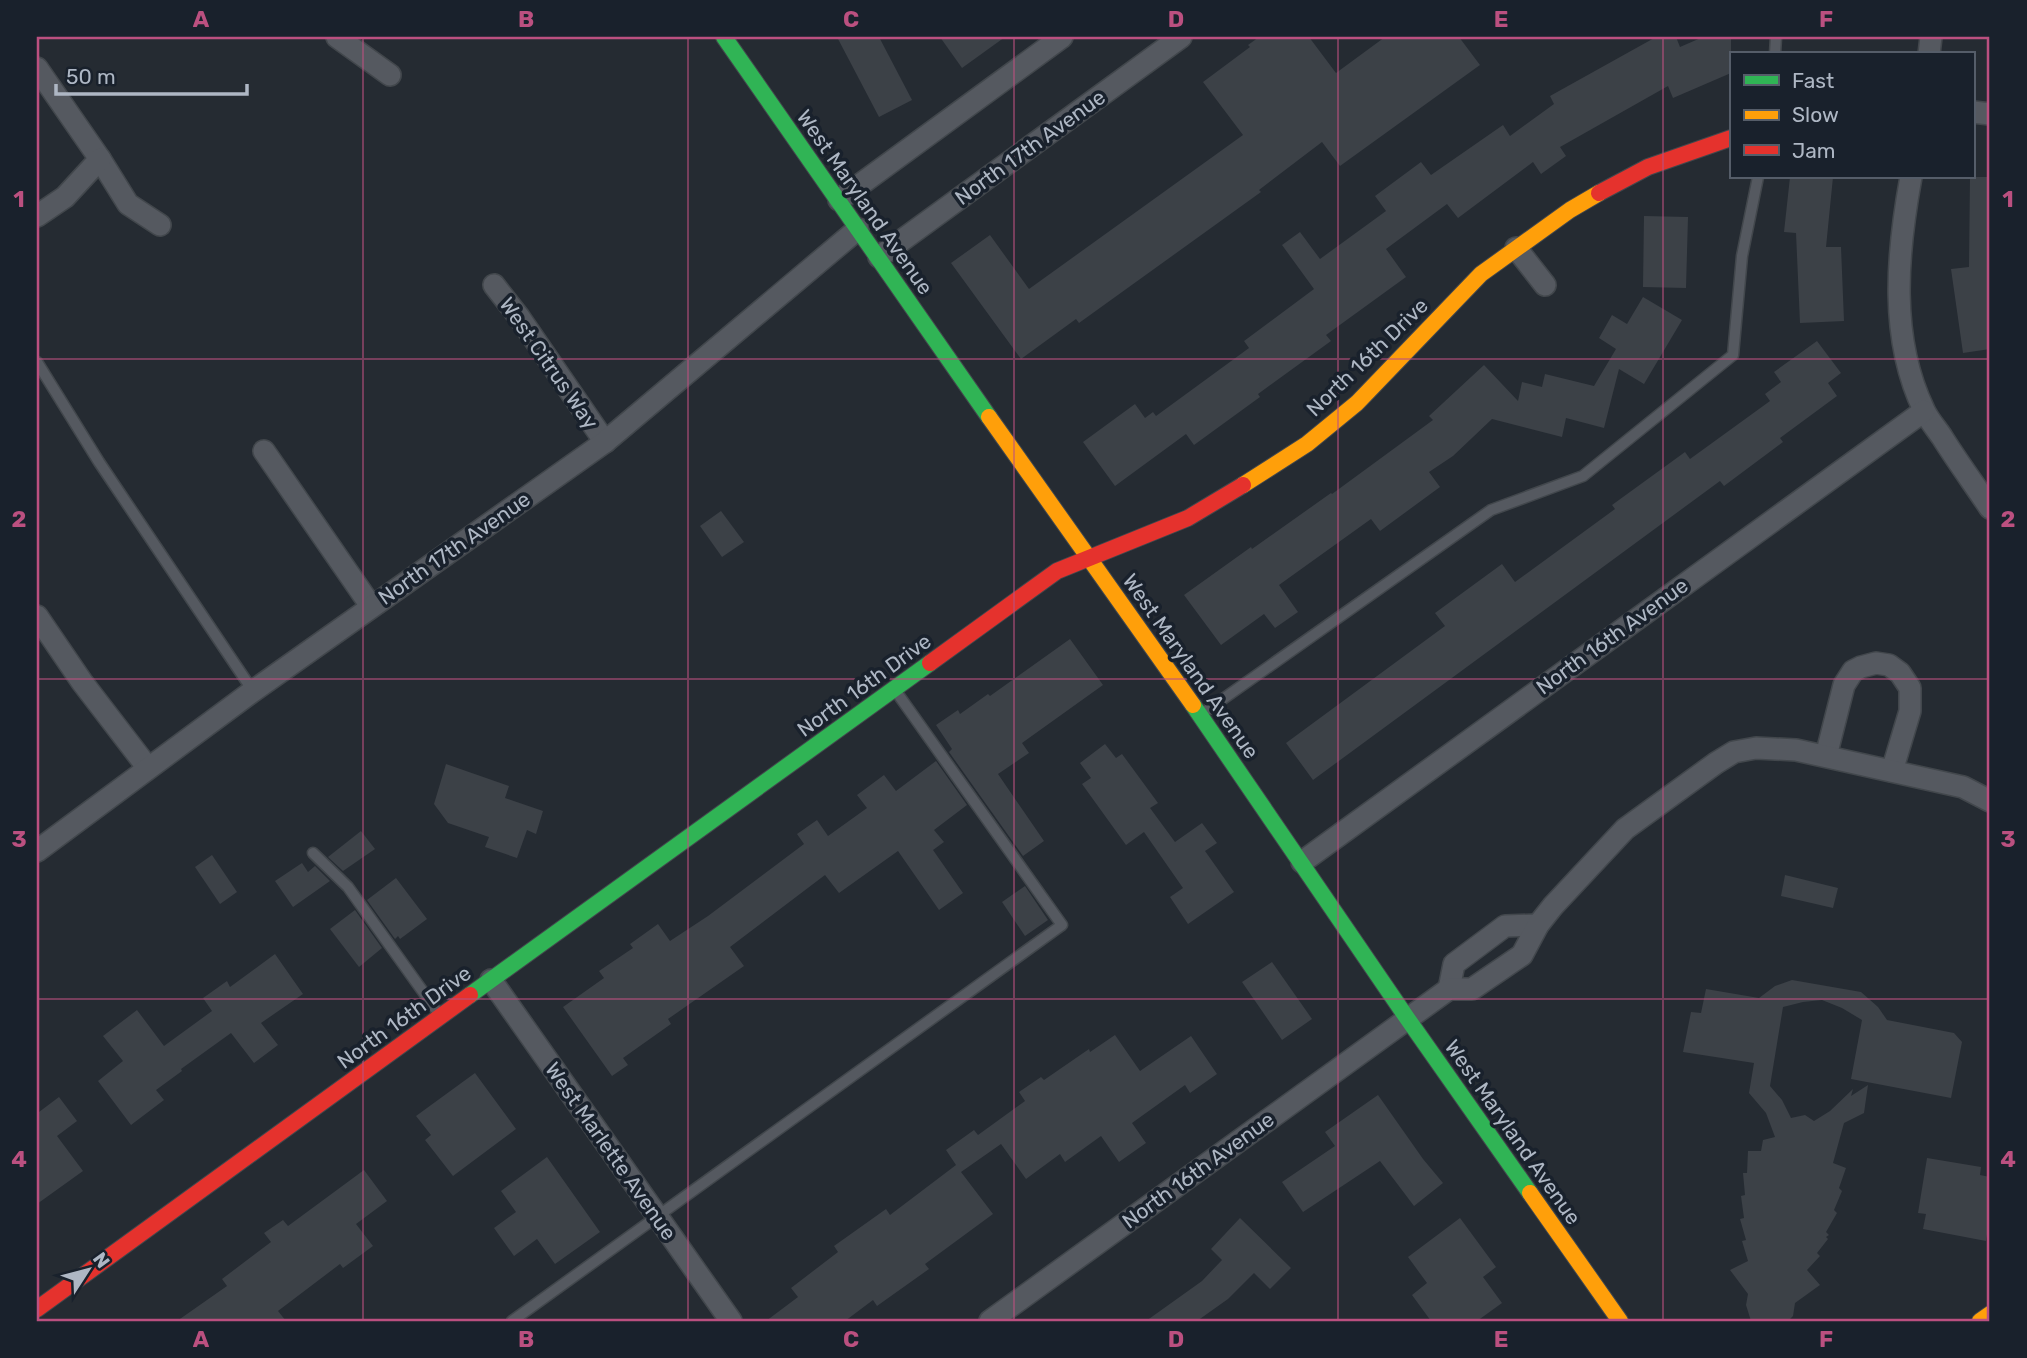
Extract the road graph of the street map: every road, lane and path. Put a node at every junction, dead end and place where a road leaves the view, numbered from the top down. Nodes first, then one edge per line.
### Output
1 (337, 37) edge
2 (724, 37) edge
3 (1062, 37) edge
4 (1181, 37) edge
5 (37, 68) edge
6 (390, 75) dead end
7 (1730, 138) edge
8 (100, 159) junction
9 (1758, 178) edge
10 (1911, 178) edge
11 (839, 200) junction
12 (37, 216) edge
13 (160, 225) dead end
14 (859, 229) junction
15 (1516, 247) junction
16 (879, 257) junction
17 (494, 285) dead end
18 (1545, 285) dead end
19 (37, 362) edge
20 (1924, 411) junction
21 (605, 442) junction
22 (264, 452) dead end
23 (1990, 508) edge
24 (1090, 558) junction
25 (371, 607) junction
26 (37, 616) edge
27 (894, 689) junction
28 (253, 691) junction
29 (1200, 715) junction
30 (1826, 756) junction
31 (148, 768) junction
32 (1892, 771) junction
33 (1990, 802) edge
34 (37, 851) edge
35 (313, 853) dead end
36 (1301, 862) junction
37 (1538, 925) junction
38 (1482, 944) junction
39 (1501, 969) junction
40 (491, 980) junction
41 (1448, 989) junction
42 (441, 1017) junction
43 (1407, 1018) junction
44 (658, 1217) junction
45 (37, 1308) edge
46 (1990, 1314) edge
47 (512, 1321) edge
48 (731, 1321) edge
49 (990, 1321) edge
50 (1620, 1321) edge
51 (1980, 1321) edge

1 - 6 street
2 - 11 street, West Maryland Avenue
3 - 11 street
4 - 16 street, North 17th Avenue
5 - 8 street
7 - 15 street, North 16th Drive
8 - 12 street
8 - 13 street
9 - 29 lane
10 - 20 street
11 - 14 street, West Maryland Avenue
14 - 16 street, West Maryland Avenue
14 - 21 street, North 17th Avenue
15 - 18 street
15 - 24 street, North 16th Drive
16 - 24 street, West Maryland Avenue
17 - 21 street, West Citrus Way
19 - 28 lane
20 - 23 street
20 - 36 street, North 16th Avenue
21 - 25 street, North 17th Avenue
22 - 25 street
24 - 27 street, North 16th Drive
24 - 29 street, West Maryland Avenue
25 - 28 street, North 17th Avenue
26 - 31 street
27 - 40 street, North 16th Drive
27 - 44 lane
28 - 31 street, North 17th Avenue
29 - 36 street, West Maryland Avenue
30 - 32 street
30 - 32 street
30 - 37 street
31 - 34 street, North 17th Avenue
32 - 33 street
35 - 42 lane
36 - 43 street, West Maryland Avenue
37 - 38 street
37 - 39 street
38 - 39 street
38 - 41 street
39 - 41 street
40 - 42 street, North 16th Drive
40 - 44 street, West Marlette Avenue
41 - 43 street, North 16th Avenue
42 - 45 street, North 16th Drive
43 - 49 street, North 16th Avenue
43 - 50 street, West Maryland Avenue
44 - 47 lane
44 - 48 street, West Marlette Avenue
46 - 51 street

